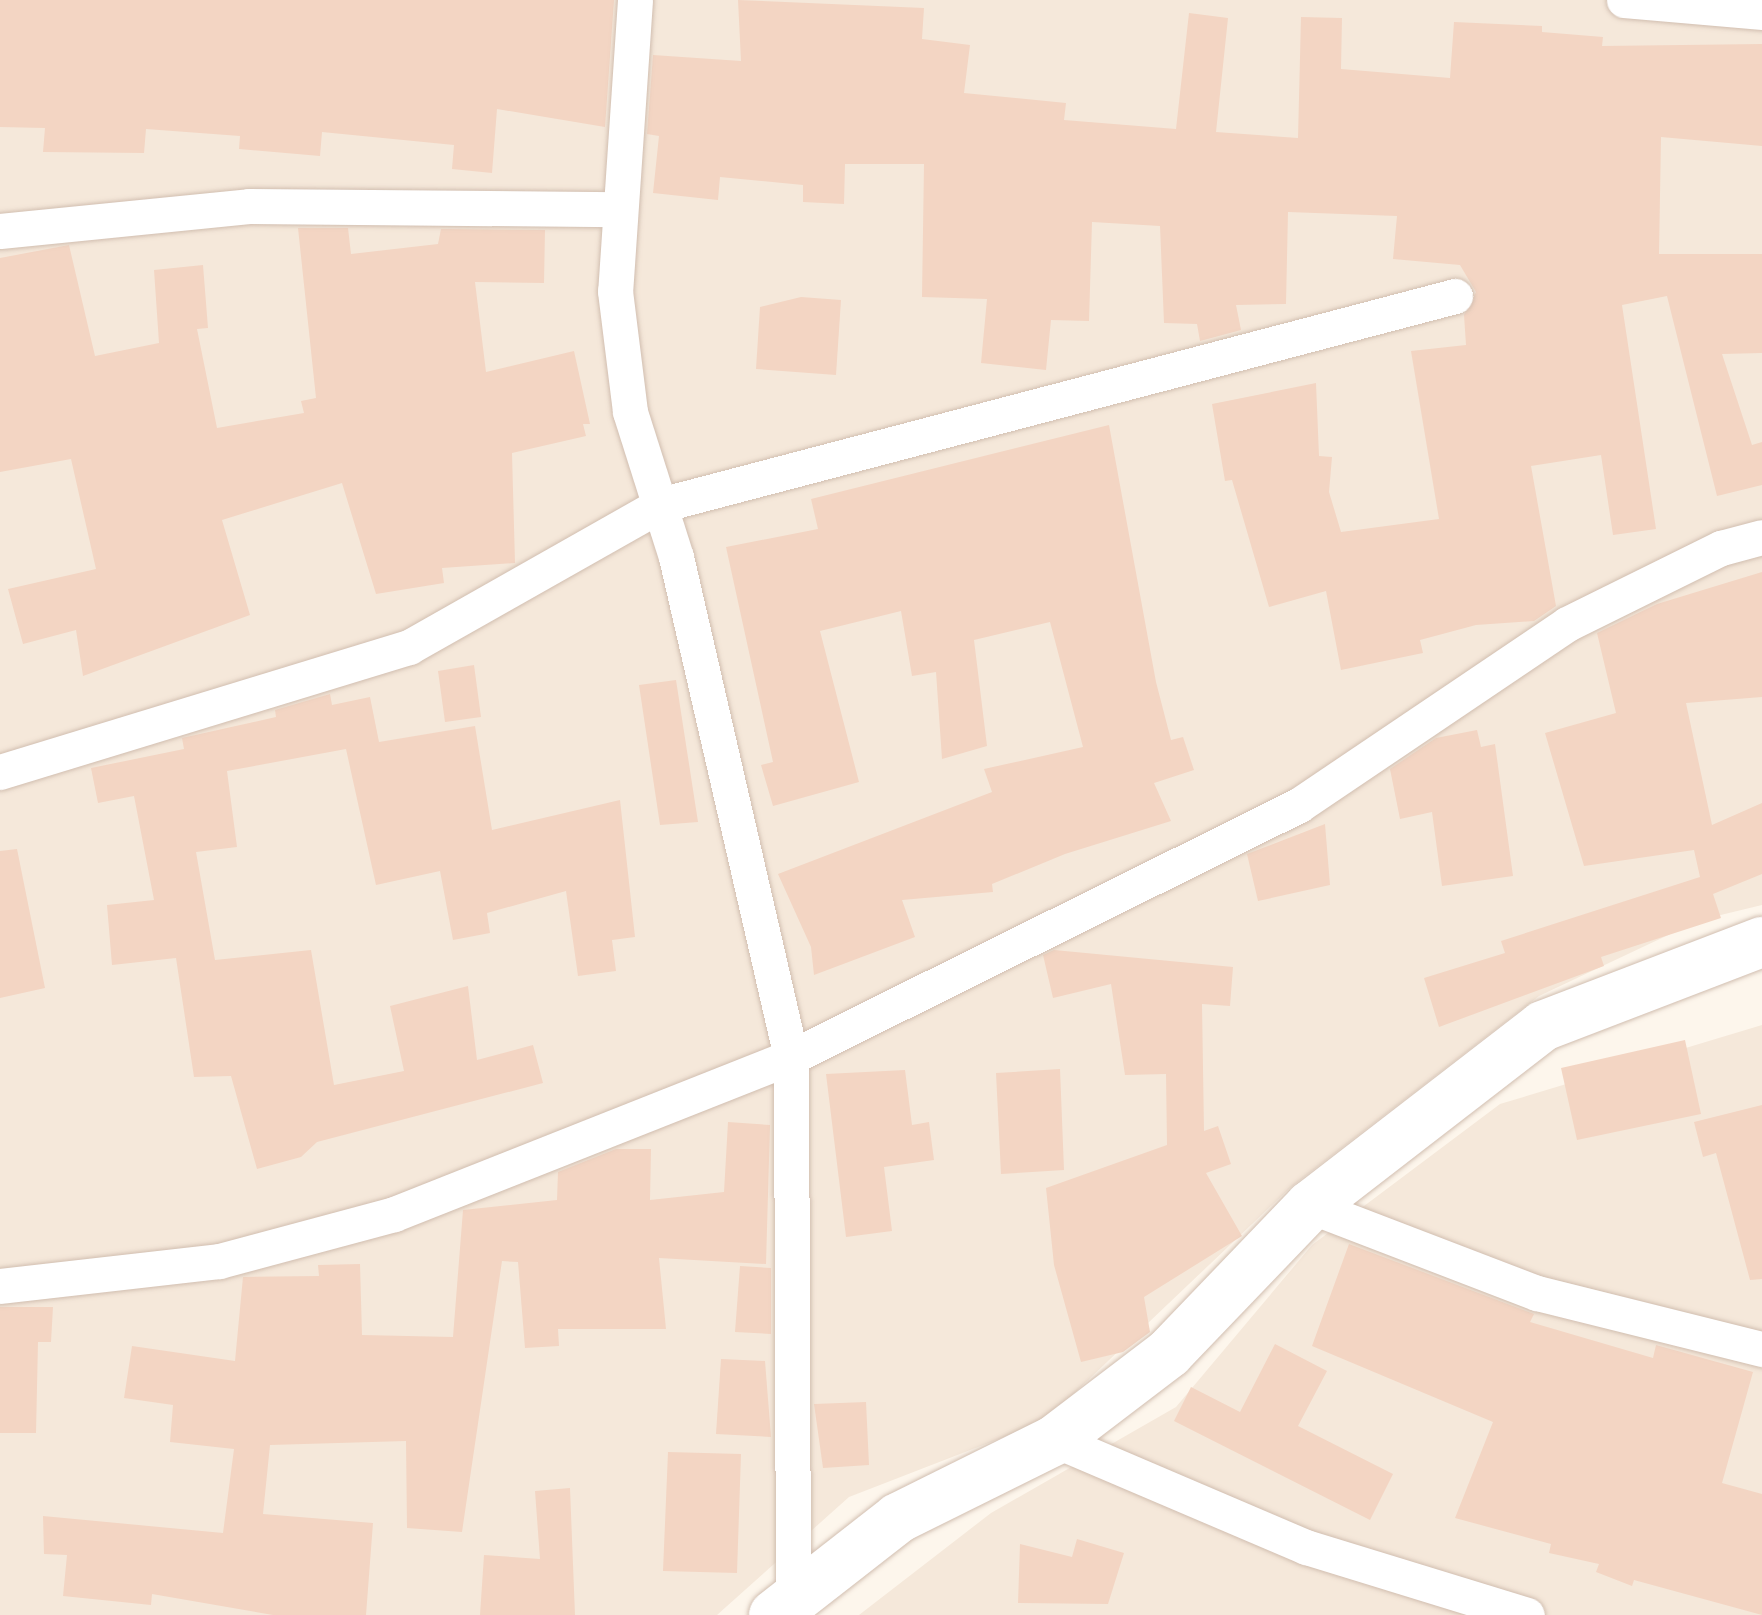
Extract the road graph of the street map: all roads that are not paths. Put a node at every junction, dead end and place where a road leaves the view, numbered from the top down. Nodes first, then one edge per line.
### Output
1 (634, 0) edge
2 (1624, 0) edge
3 (1762, 12) edge
4 (620, 209) junction
5 (0, 230) edge
6 (1456, 296) dead end
7 (660, 505) junction
8 (1762, 537) edge
9 (0, 772) edge
10 (1762, 942) edge
11 (791, 1056) junction
12 (1310, 1206) junction
13 (0, 1286) edge
14 (1762, 1349) edge
15 (1055, 1440) junction
16 (783, 1605) edge
17 (1527, 1615) edge

1 - 4 street
2 - 3 street
4 - 5 street
4 - 7 street
6 - 7 street
7 - 9 street
7 - 11 street
8 - 11 street
10 - 12 street
11 - 13 street
11 - 16 street
12 - 14 street
12 - 15 street
15 - 16 street
15 - 17 street

